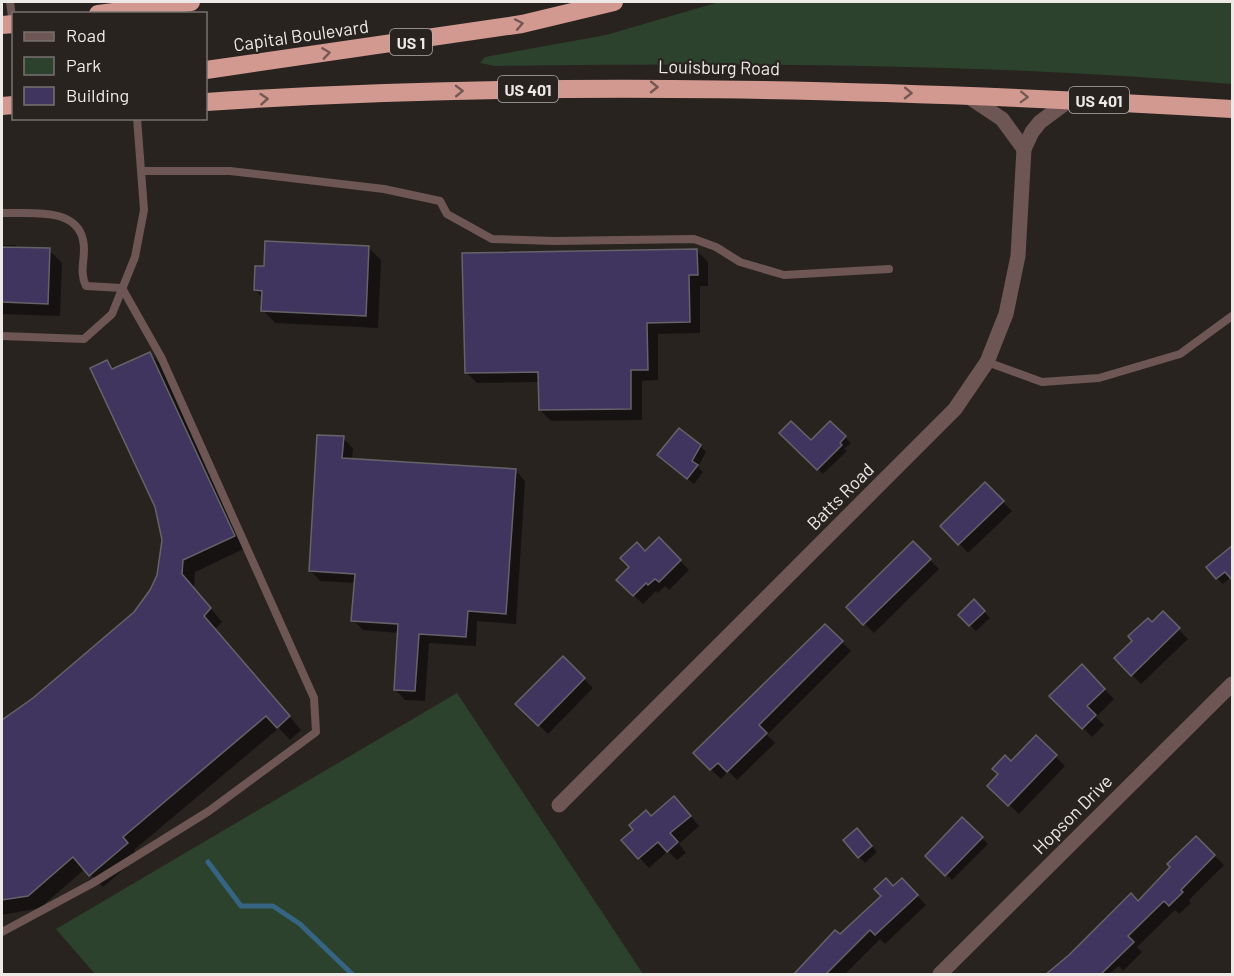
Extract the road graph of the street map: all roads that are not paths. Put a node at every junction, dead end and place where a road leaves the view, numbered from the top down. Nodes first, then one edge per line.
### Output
1 (10, 2) edge
2 (191, 2) edge
3 (614, 2) edge
4 (118, 6) edge
5 (103, 12) edge
6 (9, 24) edge
7 (207, 70) edge
8 (965, 95) junction
9 (1071, 99) junction
10 (207, 102) edge
11 (1233, 109) edge
12 (137, 120) edge
13 (1024, 149) junction
14 (143, 171) junction
15 (2, 213) edge
16 (889, 269) dead end
17 (123, 288) junction
18 (1233, 316) edge
19 (2, 336) edge
20 (987, 362) junction
21 (1233, 684) edge
22 (559, 805) dead end
23 (2, 932) edge
24 (940, 975) edge

1 - 6 lane
2 - 4 highway
7 -> 3 highway, Capital Boulevard / US 1
4 - 5 highway
8 -> 9 highway, Louisburg Road / US 401
10 -> 8 highway, Louisburg Road / US 401
8 - 13 street
9 - 11 highway, Louisburg Road / US 401
9 - 13 street, Batts Road
12 - 14 lane
13 - 20 street, Batts Road
14 - 16 lane
14 - 17 lane
15 - 17 lane
17 - 19 lane
17 - 23 lane
18 - 20 lane
20 - 22 street, Batts Road
21 - 24 street, Hopson Drive

